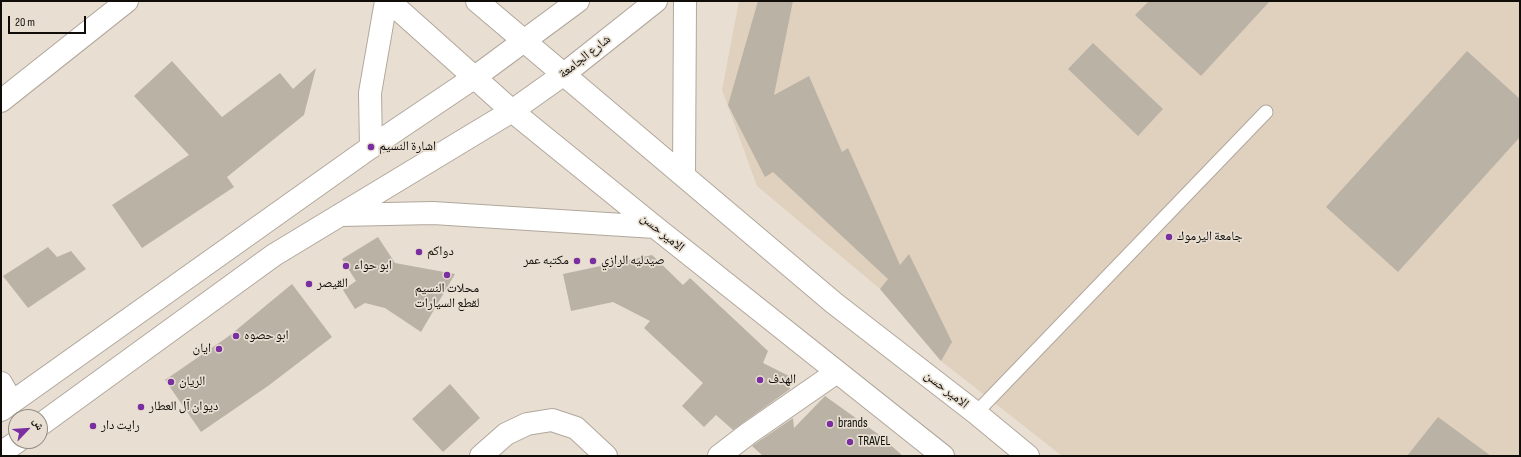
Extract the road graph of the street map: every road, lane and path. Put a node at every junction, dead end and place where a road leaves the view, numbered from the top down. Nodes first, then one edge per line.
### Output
1 (127, 1) edge
2 (388, 1) edge
3 (477, 1) edge
4 (578, 1) edge
5 (656, 1) edge
6 (685, 1) edge
7 (525, 40) junction
8 (564, 74) junction
9 (475, 77) junction
10 (1, 101) edge
11 (512, 111) junction
12 (1266, 112) dead end
13 (371, 147) junction
14 (684, 176) junction
15 (341, 214) junction
16 (655, 227) junction
17 (837, 372) junction
18 (1, 383) edge
19 (6, 406) edge
20 (976, 413) junction
21 (48, 419) edge
22 (481, 456) edge
23 (606, 456) edge
24 (719, 456) edge
25 (943, 456) edge
26 (1028, 456) edge

1 - 10 main road
2 - 9 main road, الامير حسن
2 - 13 main road
3 - 7 main road, الامير حسن
4 - 7 main road
5 - 8 main road, شارع الجامعة
6 - 14 main road
7 - 8 main road, الامير حسن
7 - 9 main road
8 - 11 main road, شارع الجامعة
8 - 14 main road, الامير حسن
9 - 11 main road, الامير حسن
9 - 13 main road
11 - 15 main road, شارع الجامعة
11 - 16 main road, الامير حسن
12 - 20 lane
13 - 19 main road
14 - 20 main road, الامير حسن
15 - 16 main road
15 - 21 main road, شارع الجامعة
16 - 17 main road, الامير حسن
17 - 24 main road
17 - 25 main road, الامير حسن
18 - 19 main road
20 - 26 main road, الامير حسن
22 - 23 main road

